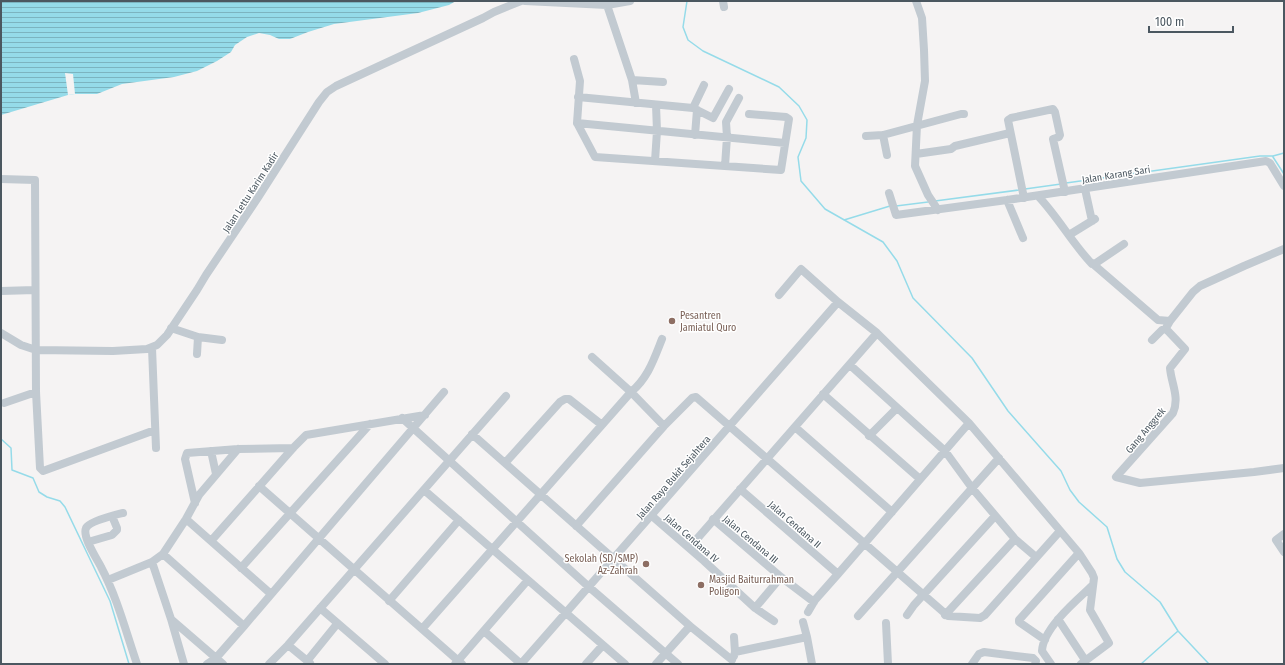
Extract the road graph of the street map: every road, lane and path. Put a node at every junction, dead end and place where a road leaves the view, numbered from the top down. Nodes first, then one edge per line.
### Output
1 (521, 1) edge
2 (525, 1) edge
3 (630, 1) edge
4 (916, 1) edge
5 (607, 5) junction
6 (574, 59) dead end
7 (632, 80) junction
8 (663, 82) dead end
9 (704, 85) dead end
10 (729, 89) dead end
11 (578, 97) junction
12 (739, 98) dead end
13 (636, 103) junction
14 (656, 105) junction
15 (695, 109) junction
16 (749, 114) dead end
17 (964, 114) dead end
18 (577, 123) junction
19 (917, 125) junction
20 (657, 131) junction
21 (1010, 133) junction
22 (696, 135) junction
23 (883, 135) junction
24 (866, 136) dead end
25 (727, 138) junction
26 (785, 143) junction
27 (916, 154) junction
28 (887, 156) dead end
29 (655, 161) junction
30 (725, 166) junction
31 (1, 179) edge
32 (1064, 186) junction
33 (1284, 186) edge
34 (1085, 189) junction
35 (889, 193) dead end
36 (1024, 196) junction
37 (1038, 196) junction
38 (1007, 200) junction
39 (936, 208) junction
40 (1069, 235) junction
41 (1023, 238) dead end
42 (1124, 244) dead end
43 (1284, 249) edge
44 (1093, 264) junction
45 (1, 290) edge
46 (35, 290) junction
47 (779, 295) dead end
48 (838, 302) junction
49 (1168, 325) junction
50 (171, 328) junction
51 (1, 333) edge
52 (877, 333) junction
53 (198, 337) junction
54 (662, 339) dead end
55 (222, 340) dead end
56 (1152, 340) dead end
57 (152, 348) junction
58 (36, 350) junction
59 (197, 354) dead end
60 (592, 358) dead end
61 (850, 364) junction
62 (36, 392) junction
63 (444, 392) dead end
64 (631, 392) junction
65 (823, 394) junction
66 (506, 396) dead end
67 (4, 403) dead end
68 (897, 408) junction
69 (425, 415) junction
70 (402, 418) junction
71 (970, 423) junction
72 (370, 424) junction
73 (602, 425) junction
74 (664, 426) junction
75 (730, 426) junction
76 (795, 427) junction
77 (414, 428) junction
78 (155, 430) junction
79 (472, 434) junction
80 (869, 436) junction
81 (156, 448) dead end
82 (293, 448) junction
83 (238, 449) junction
84 (945, 450) junction
85 (211, 451) junction
86 (767, 458) junction
87 (999, 458) junction
88 (449, 460) junction
89 (505, 463) junction
90 (1284, 468) edge
91 (216, 474) junction
92 (920, 479) junction
93 (259, 486) junction
94 (972, 488) junction
95 (740, 489) junction
96 (424, 490) junction
97 (541, 495) junction
98 (195, 504) junction
99 (892, 512) junction
100 (122, 513) dead end
101 (290, 513) junction
102 (112, 516) junction
103 (652, 516) junction
104 (995, 516) junction
105 (713, 519) junction
106 (186, 520) junction
107 (459, 520) junction
108 (517, 522) junction
109 (576, 526) junction
110 (1060, 531) junction
111 (1284, 534) edge
112 (319, 538) junction
113 (1015, 539) junction
114 (211, 541) junction
115 (88, 542) junction
116 (864, 544) junction
117 (689, 548) junction
118 (492, 549) junction
119 (1284, 552) edge
120 (1078, 553) junction
121 (163, 554) junction
122 (1036, 557) junction
123 (614, 559) junction
124 (152, 562) junction
125 (242, 568) junction
126 (354, 569) junction
127 (897, 572) junction
128 (838, 574) junction
129 (781, 577) junction
130 (108, 580) junction
131 (528, 580) junction
132 (1093, 585) junction
133 (589, 587) junction
134 (271, 594) junction
135 (924, 596) junction
136 (390, 601) junction
137 (814, 602) junction
138 (320, 608) junction
139 (755, 608) junction
140 (808, 612) dead end
141 (566, 613) junction
142 (907, 615) dead end
143 (946, 615) junction
144 (858, 616) dead end
145 (171, 619) junction
146 (1058, 619) junction
147 (774, 621) dead end
148 (803, 622) dead end
149 (886, 623) dead end
150 (337, 624) junction
151 (244, 626) junction
152 (690, 626) junction
153 (422, 629) junction
154 (484, 631) junction
155 (734, 637) dead end
156 (807, 637) junction
157 (1045, 640) junction
158 (288, 645) junction
159 (603, 645) junction
160 (665, 653) junction
161 (216, 658) junction
162 (733, 658) edge
163 (308, 662) edge
164 (1083, 662) edge
165 (458, 663) edge
166 (137, 664) edge
167 (184, 664) edge
168 (207, 664) edge
169 (223, 664) edge
170 (269, 664) edge
171 (385, 664) edge
172 (521, 664) edge
173 (586, 664) edge
174 (625, 664) edge
175 (656, 664) edge
176 (678, 664) edge
177 (812, 664) edge
178 (888, 664) edge
179 (972, 664) edge
180 (1035, 664) edge
181 (1051, 664) edge

1 - 50 street, Jalan Lettu Karim Kadir
2 - 5 street
3 - 5 street
4 - 19 street
5 - 7 street
6 - 11 street
7 - 8 street
7 - 13 street
9 - 15 street
10 - 15 street
11 - 13 street
11 - 18 street
12 - 25 street
13 - 14 street
14 - 15 street
14 - 20 street
15 - 22 street
16 - 26 street
17 - 19 street
18 - 20 street
18 - 29 street
19 - 23 street
19 - 27 street
20 - 22 street
20 - 29 street
21 - 27 street
21 - 32 street
21 - 36 street
22 - 25 street
23 - 24 street
23 - 28 street
25 - 26 street
25 - 30 street
26 - 30 street
27 - 39 street
29 - 30 street
31 - 46 street
32 - 34 street, Jalan Karang Sari
32 - 37 street, Jalan Karang Sari
33 - 34 street, Jalan Karang Sari
34 - 40 street
35 - 39 street, Jalan Karang Sari
36 - 37 street, Jalan Karang Sari
36 - 38 street, Jalan Karang Sari
37 - 40 street
38 - 39 street, Jalan Karang Sari
38 - 41 street
40 - 44 street
42 - 44 street
43 - 49 street
44 - 49 street
45 - 46 street
46 - 58 street
47 - 48 street
48 - 52 street
48 - 75 street, Jalan Raya Bukit Sejahtera
49 - 56 street
49 - 90 street, Gang Anggrek
50 - 53 street
50 - 57 street, Jalan Lettu Karim Kadir
51 - 58 street
52 - 61 street
52 - 71 street
53 - 55 street
53 - 59 street
54 - 64 street
57 - 58 street
57 - 78 street
58 - 62 street
60 - 64 street
61 - 65 street
61 - 68 street
62 - 67 street
62 - 78 street
63 - 69 street
64 - 73 street
64 - 74 street
65 - 76 street
65 - 80 street
66 - 79 street
68 - 80 street
68 - 84 street
69 - 70 street
69 - 77 street
70 - 72 street
70 - 77 street
71 - 84 street
71 - 87 street
72 - 82 street
72 - 101 street
73 - 89 street
73 - 97 street
74 - 75 street
74 - 109 street
75 - 86 street
75 - 103 street, Jalan Raya Bukit Sejahtera
76 - 86 street
76 - 99 street
77 - 88 street
77 - 112 street
78 - 81 street
79 - 88 street
79 - 89 street
80 - 92 street
82 - 83 street
82 - 93 street
83 - 85 street
83 - 91 street
84 - 92 street
84 - 94 street
85 - 91 street
85 - 98 street
86 - 95 street
86 - 116 street
87 - 94 street
87 - 110 street
88 - 96 street
88 - 108 street
89 - 97 street
91 - 98 street
92 - 99 street
93 - 101 street
93 - 114 street
94 - 104 street
94 - 127 street
95 - 105 street
95 - 128 street, Jalan Cendana II
96 - 107 street
96 - 126 street
97 - 108 street
97 - 109 street
98 - 106 street
99 - 116 street
100 - 102 street
101 - 112 street
101 - 125 street
102 - 115 street
102 - 115 street
103 - 117 street, Jalan Cendana IV
103 - 123 street, Jalan Raya Bukit Sejahtera
104 - 113 street
104 - 135 street
105 - 117 street
105 - 129 street, Jalan Cendana III
106 - 114 street
106 - 121 street
107 - 118 street
107 - 136 street
108 - 118 street
108 - 133 street
109 - 123 street
110 - 120 street
110 - 122 street
111 - 119 street
112 - 126 street
112 - 134 street
113 - 122 street
113 - 143 street
114 - 125 street
115 - 130 street
116 - 127 street
116 - 128 street
117 - 139 street, Jalan Cendana IV
118 - 131 street
118 - 153 street
120 - 132 street
120 - 157 street
121 - 124 street
121 - 151 street
122 - 143 street
123 - 133 street, Jalan Raya Bukit Sejahtera
123 - 152 street
124 - 130 street
124 - 145 street
125 - 134 street
126 - 136 street
126 - 138 street
127 - 135 street
127 - 144 street
128 - 137 street
129 - 137 street, Jalan Cendana III
129 - 139 street
130 - 166 street
131 - 141 street
131 - 154 street
132 - 146 street
132 - 164 street
133 - 141 street, Jalan Raya Bukit Sejahtera
133 - 160 street
134 - 151 street
135 - 142 street
135 - 143 street
136 - 153 street
137 - 140 street
138 - 150 street
138 - 158 street
139 - 147 street, Jalan Cendana IV
141 - 159 street
141 - 172 street, Jalan Raya Bukit Sejahtera
145 - 161 street
145 - 167 street
146 - 157 street
146 - 164 street
148 - 156 street
149 - 178 street
150 - 163 street
150 - 171 street
151 - 161 street
152 - 160 street
152 - 162 street
153 - 165 street
154 - 165 street
154 - 172 street
155 - 162 street
156 - 162 street
156 - 177 street
157 - 181 street
158 - 163 street
158 - 170 street
159 - 173 street
159 - 174 street
160 - 175 street
160 - 176 street
161 - 168 street
161 - 169 street
179 - 180 street

